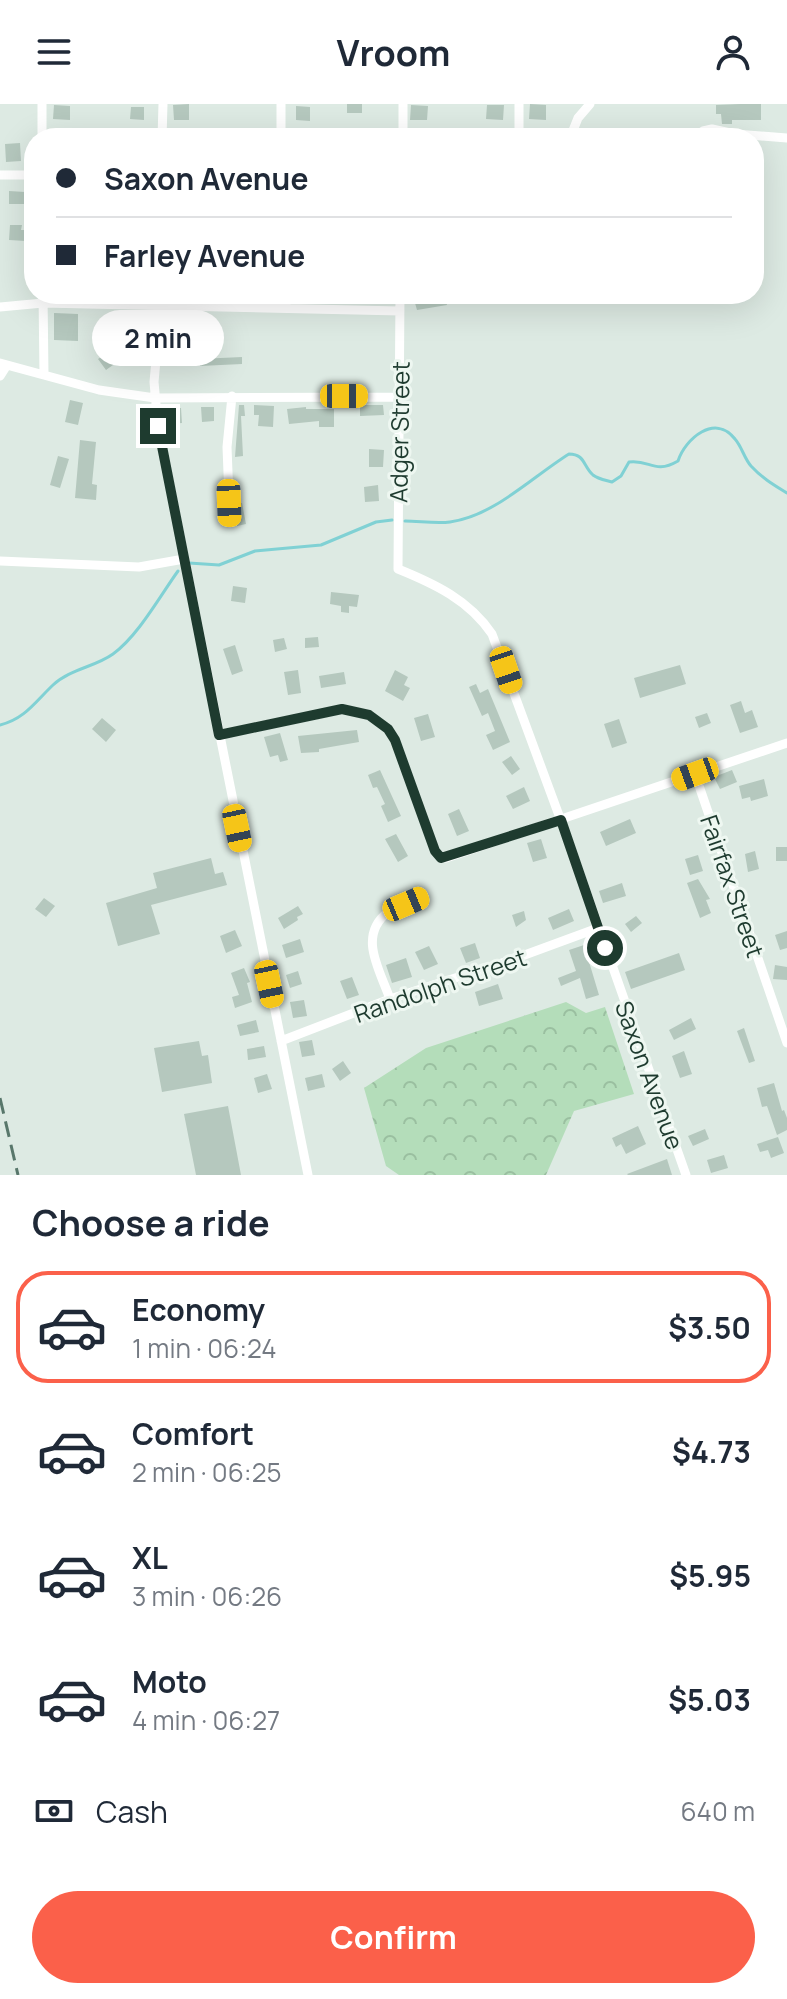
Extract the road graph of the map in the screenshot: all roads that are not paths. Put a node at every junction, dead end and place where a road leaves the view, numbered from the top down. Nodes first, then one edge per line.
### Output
1 (42, 104) edge
2 (163, 104) edge
3 (281, 104) edge
4 (403, 104) edge
5 (519, 104) edge
6 (590, 104) edge
7 (42, 128) edge
8 (162, 128) edge
9 (281, 128) edge
10 (403, 128) edge
11 (519, 128) edge
12 (574, 128) edge
13 (764, 136) edge
14 (787, 138) edge
15 (0, 175) edge
16 (24, 175) edge
17 (24, 302) edge
18 (43, 304) edge
19 (132, 304) edge
20 (286, 304) edge
21 (400, 304) edge
22 (161, 306) junction
23 (0, 307) edge
24 (286, 308) junction
25 (400, 311) junction
26 (3, 364) edge
27 (44, 375) junction
28 (0, 376) edge
29 (232, 396) junction
30 (400, 397) junction
31 (155, 398) junction
32 (230, 523) dead end
33 (184, 559) junction
34 (0, 561) edge
35 (398, 569) joint
36 (219, 735) junction
37 (787, 743) edge
38 (695, 774) junction
39 (561, 820) junction
40 (424, 896) dead end
41 (598, 928) junction
42 (390, 999) junction
43 (281, 1041) junction
44 (787, 1043) edge
45 (308, 1175) edge
46 (686, 1175) edge

1 - 7 street
2 - 8 street
3 - 9 street
4 - 10 street
5 - 11 street
6 - 12 street
13 - 14 street
15 - 16 street
17 - 23 street
18 - 27 street
19 - 22 street
20 - 24 street
21 - 25 street, Adger Street
22 - 24 street
22 - 31 street
24 - 25 street
25 - 30 street, Adger Street
26 - 27 street
26 - 28 street
27 - 31 street
29 - 30 street
29 - 31 street
29 - 32 street
30 - 35 street, Adger Street
31 - 33 street
33 - 34 street
33 - 36 street
35 - 39 street, Saxon Avenue
36 - 39 street
36 - 43 street
37 - 38 street
38 - 39 street
38 - 44 street, Fairfax Street
39 - 41 street, Saxon Avenue
40 - 42 street
41 - 42 street, Randolph Street
41 - 46 street, Saxon Avenue
42 - 43 street, Randolph Street
43 - 45 street

